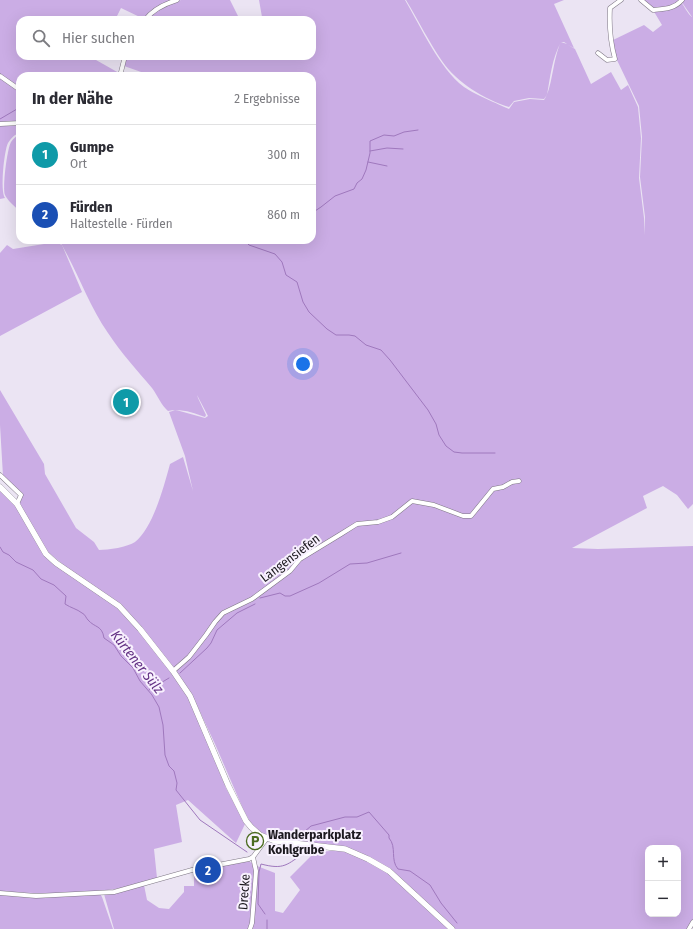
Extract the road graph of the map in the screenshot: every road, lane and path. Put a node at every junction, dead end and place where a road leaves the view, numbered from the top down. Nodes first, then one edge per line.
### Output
1 (177, 0) edge
2 (621, 0) edge
3 (641, 0) edge
4 (682, 0) edge
5 (148, 16) edge
6 (598, 53) dead end
7 (124, 60) edge
8 (121, 72) edge
9 (0, 76) edge
10 (16, 87) edge
11 (16, 123) edge
12 (0, 124) edge
13 (0, 475) edge
14 (519, 481) dead end
15 (0, 487) edge
16 (17, 504) junction
17 (173, 671) junction
18 (267, 838) junction
19 (253, 857) junction
20 (0, 893) edge
21 (693, 922) edge
22 (250, 929) edge
23 (452, 929) edge
24 (689, 929) edge

1 - 5 street
2 - 6 street
3 - 4 street
7 - 8 street
9 - 10 street
11 - 12 street
13 - 16 street
14 - 17 street, Langensiefen
15 - 16 main road
16 - 17 main road
17 - 18 main road
18 - 19 street
18 - 23 main road
19 - 20 street
19 - 22 street, Drecke
21 - 24 street

